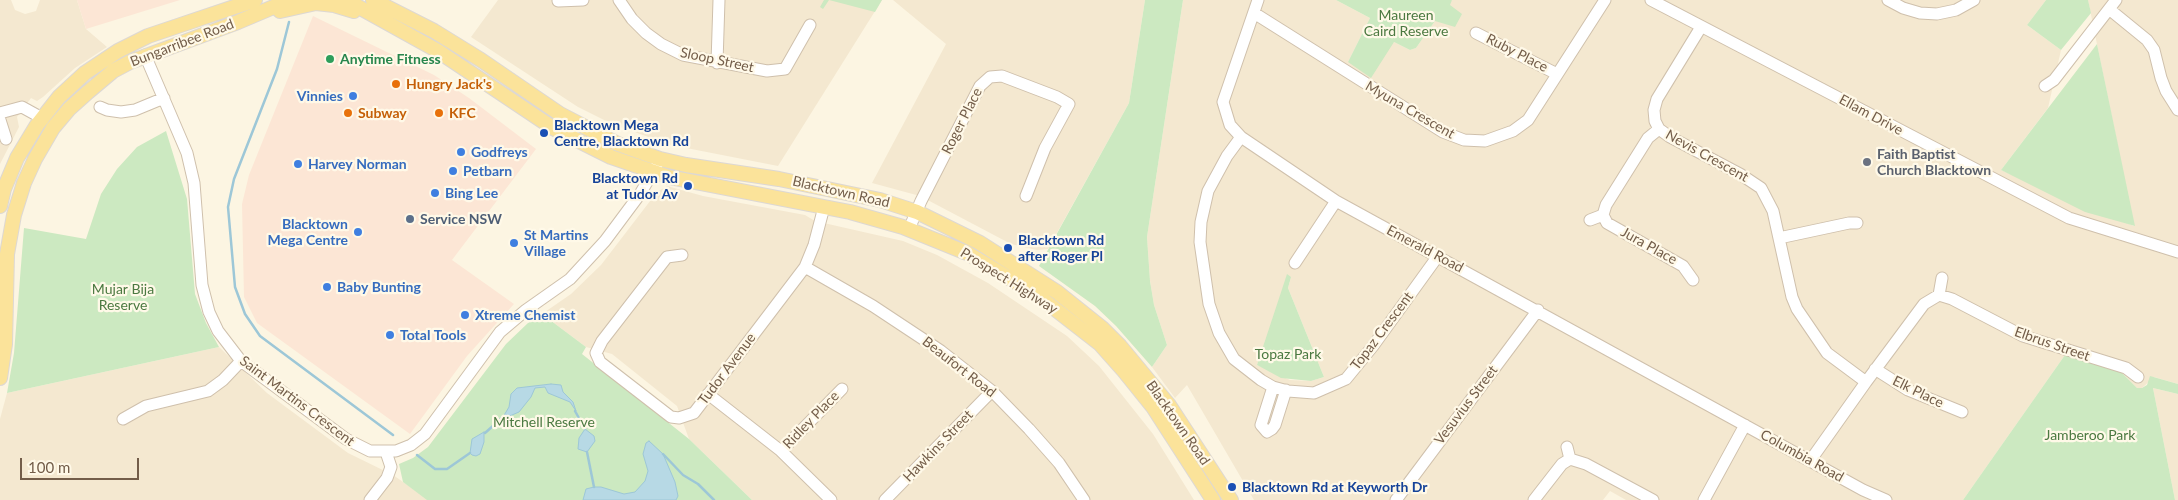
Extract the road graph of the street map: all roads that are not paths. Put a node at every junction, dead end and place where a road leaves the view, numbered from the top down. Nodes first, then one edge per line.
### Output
1 (253, 0) edge
2 (290, 0) edge
3 (346, 0) edge
4 (373, 0) edge
5 (583, 0) edge
6 (619, 0) edge
7 (720, 0) edge
8 (1258, 0) edge
9 (1605, 0) edge
10 (1651, 0) edge
11 (1888, 0) edge
12 (1974, 0) edge
13 (558, 1) edge
14 (2112, 5) edge
15 (1254, 13) junction
16 (238, 22) junction
17 (388, 22) junction
18 (810, 25) dead end
19 (1701, 27) junction
20 (1476, 32) dead end
21 (145, 55) junction
22 (718, 63) junction
23 (1557, 74) junction
24 (2045, 86) dead end
25 (164, 98) junction
26 (100, 107) dead end
27 (2178, 110) edge
28 (0, 113) edge
29 (42, 118) junction
30 (0, 120) edge
31 (1659, 129) junction
32 (1241, 137) junction
33 (6, 140) dead end
34 (660, 159) junction
35 (653, 172) junction
36 (1026, 196) dead end
37 (1336, 201) junction
38 (0, 206) edge
39 (824, 207) junction
40 (917, 212) junction
41 (1603, 215) junction
42 (1590, 220) dead end
43 (1857, 224) dead end
44 (909, 229) junction
45 (1779, 238) junction
46 (2178, 252) edge
47 (682, 255) dead end
48 (1438, 256) junction
49 (1295, 263) dead end
50 (805, 267) junction
51 (1942, 278) dead end
52 (1693, 280) dead end
53 (1939, 295) junction
54 (1538, 310) junction
55 (242, 361) junction
56 (1875, 369) junction
57 (2138, 377) dead end
58 (0, 378) edge
59 (1866, 382) junction
60 (1273, 387) junction
61 (842, 389) dead end
62 (1286, 390) junction
63 (992, 391) junction
64 (708, 394) junction
65 (1962, 412) dead end
66 (123, 419) dead end
67 (1745, 425) junction
68 (1568, 447) dead end
69 (781, 451) junction
70 (386, 452) junction
71 (1570, 459) junction
72 (1810, 461) junction
73 (370, 500) edge
74 (831, 500) edge
75 (885, 500) edge
76 (1084, 500) edge
77 (1214, 500) edge
78 (1231, 500) edge
79 (1396, 500) edge
80 (1534, 500) edge
81 (1652, 500) edge
82 (1704, 500) edge
83 (1886, 500) edge

1 - 29 main road, Bungarribee Road
2 - 16 main road, Bungarribee Road
3 - 17 main road
4 - 34 main road, Blacktown Road
5 - 13 street
6 - 22 street, Sloop Street
7 - 22 street
8 - 15 street, Emerald Road
9 - 23 street, Myuna Crescent
10 - 19 street, Ellam Drive
11 - 12 street
14 - 24 street
14 - 27 street
15 - 23 street, Myuna Crescent
15 - 32 street, Emerald Road
16 - 17 main road
16 - 21 main road, Bungarribee Road
17 - 35 main road
18 - 22 street, Sloop Street
19 - 31 street, Nevis Crescent
19 - 46 street, Ellam Drive
20 - 23 street, Ruby Place
21 - 25 street, Saint Martins Crescent
21 - 58 main road, Bungarribee Road
25 - 26 street
25 - 55 street, Saint Martins Crescent
28 - 29 street
29 - 38 main road, Bungarribee Road
30 - 33 street
31 - 41 street
31 - 45 street, Nevis Crescent
32 - 37 street, Emerald Road
32 - 60 street, Topaz Crescent
34 - 35 street, Saint Martins Crescent
34 - 40 main road, Blacktown Road
35 - 39 main road, Prospect Highway
35 - 70 street, Saint Martins Crescent
36 - 40 street, Roger Place
37 - 48 street, Emerald Road
37 - 49 street
39 - 44 main road, Prospect Highway
39 - 50 street, Tudor Avenue
40 - 44 street, Roger Place
40 - 78 main road, Blacktown Road
41 - 42 street
41 - 52 street, Jura Place
43 - 45 street
44 - 77 main road, Prospect Highway
45 - 59 street, Nevis Crescent
47 - 64 street, Tudor Avenue
48 - 54 street, Emerald Road
48 - 62 street, Topaz Crescent
50 - 63 street, Beaufort Road
50 - 64 street, Tudor Avenue
51 - 53 street
53 - 56 street
53 - 57 street, Elbrus Street
54 - 67 street, Emerald Road
54 - 79 street, Vesuvius Street
55 - 66 street
55 - 70 street, Saint Martins Crescent
56 - 59 street
56 - 65 street, Elk Place
59 - 72 street
60 - 62 street, Topaz Crescent
60 - 62 street
61 - 69 street, Ridley Place
63 - 75 street, Hawkins Street
63 - 76 street, Beaufort Road
64 - 69 street
67 - 72 street, Columbia Road
67 - 82 street
68 - 71 street
69 - 74 street
70 - 73 street
71 - 80 street
71 - 81 street
72 - 83 street, Columbia Road

